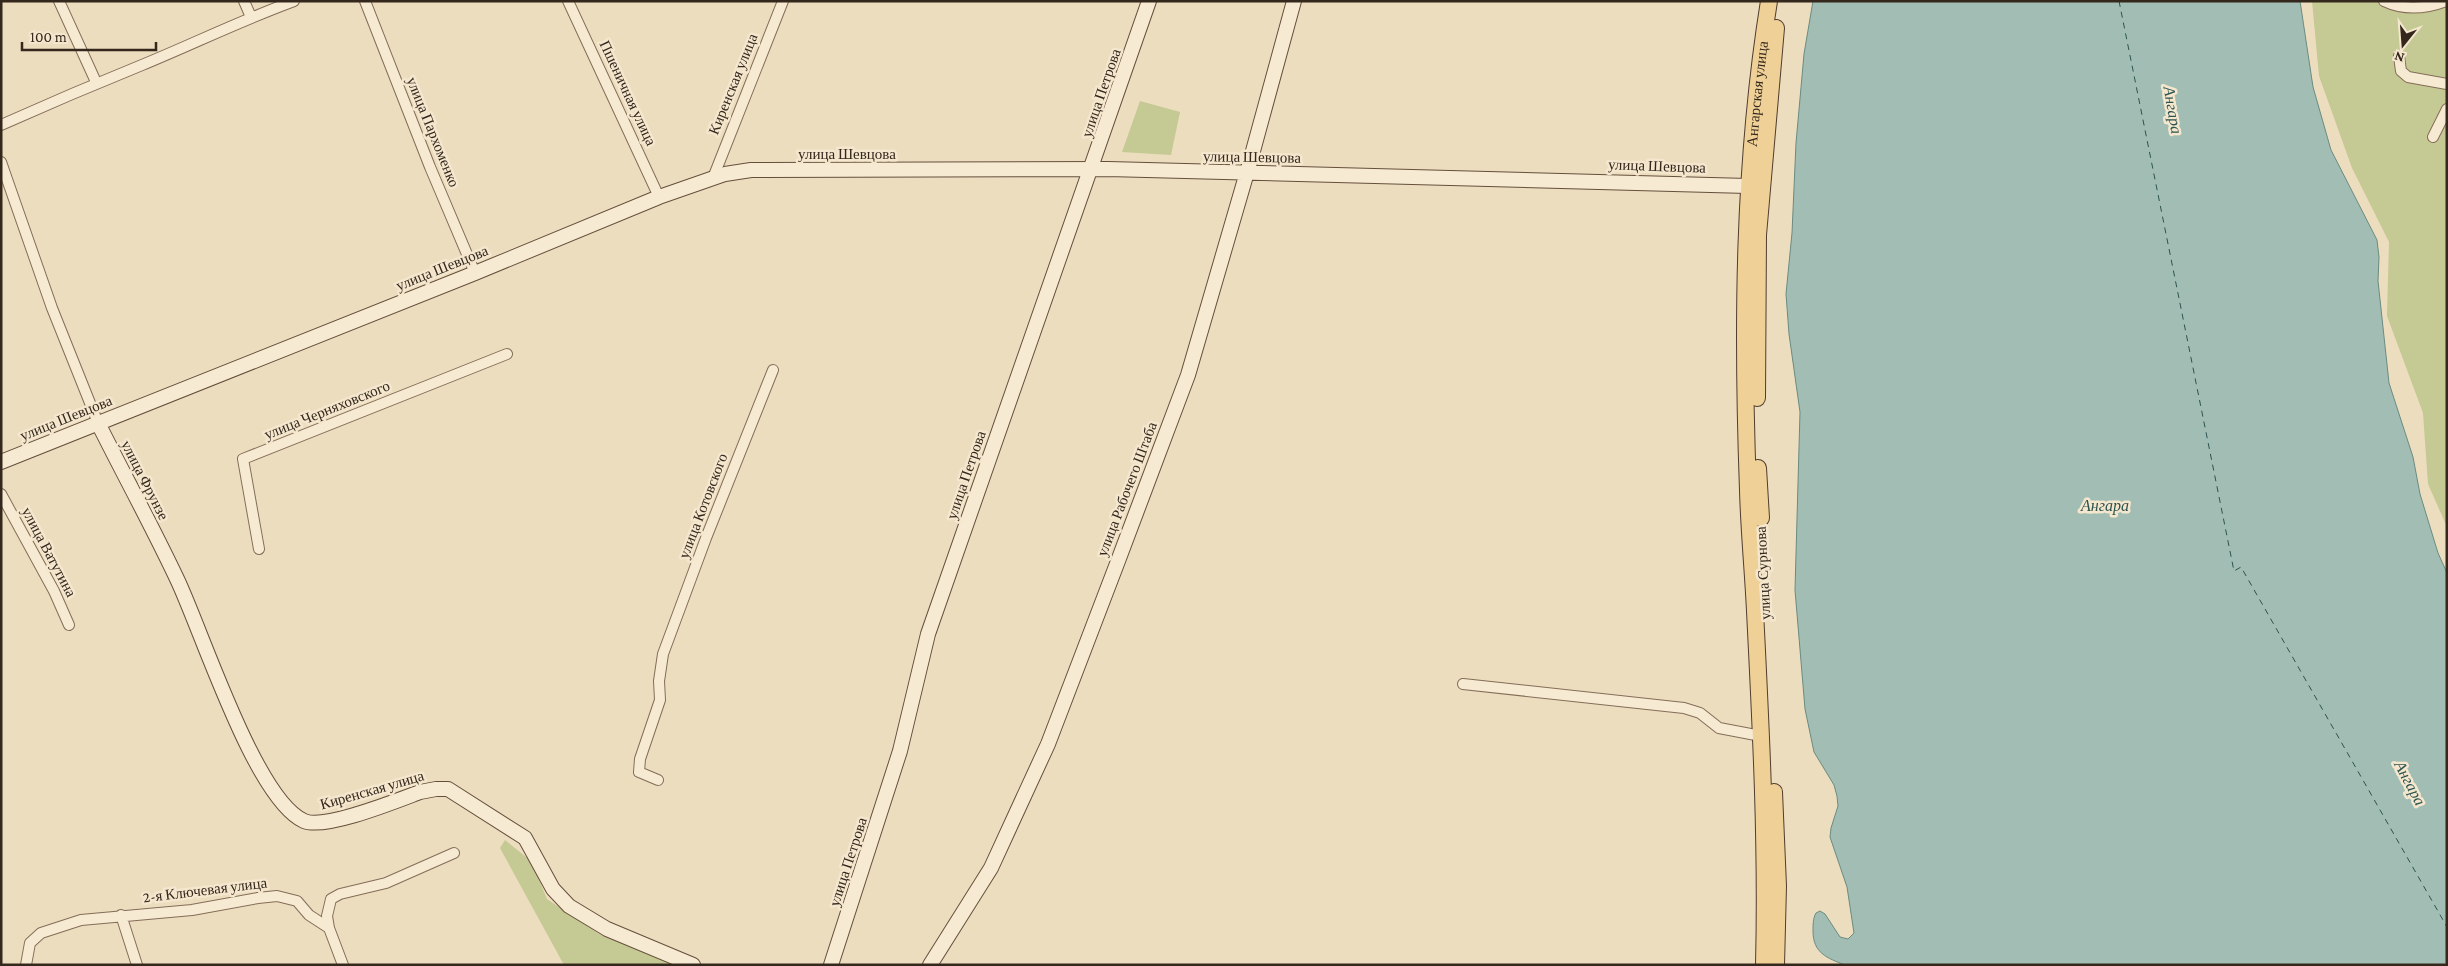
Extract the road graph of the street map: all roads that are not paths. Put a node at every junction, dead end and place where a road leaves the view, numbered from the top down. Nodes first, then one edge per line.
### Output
1 (58, 1) edge
2 (244, 1) edge
3 (294, 1) edge
4 (365, 1) edge
5 (568, 1) edge
6 (783, 1) edge
7 (1149, 1) edge
8 (1294, 1) edge
9 (1769, 1) edge
10 (1780, 1) edge
11 (2384, 1) edge
12 (2446, 1) edge
13 (251, 17) junction
14 (2399, 56) dead end
15 (96, 82) junction
16 (2447, 84) edge
17 (2447, 109) edge
18 (1, 125) edge
19 (2433, 137) dead end
20 (1, 162) edge
21 (1092, 169) junction
22 (1247, 174) junction
23 (713, 178) junction
24 (1754, 184) junction
25 (659, 197) junction
26 (475, 273) junction
27 (506, 354) dead end
28 (773, 370) dead end
29 (98, 423) junction
30 (1, 462) edge
31 (1, 494) edge
32 (259, 549) dead end
33 (69, 625) dead end
34 (1463, 684) dead end
35 (1760, 736) junction
36 (658, 780) dead end
37 (282, 804) joint
38 (454, 853) dead end
39 (121, 916) junction
40 (330, 928) junction
41 (26, 965) edge
42 (137, 965) edge
43 (343, 965) edge
44 (693, 965) edge
45 (831, 965) edge
46 (930, 965) edge
47 (1764, 965) edge
48 (1776, 965) edge

1 - 15 street
2 - 13 street
3 - 13 street
4 - 26 street, улица Пархоменко
5 - 25 street, Пшеничная улица
6 - 23 street, Киренская улица
7 - 21 main road, улица Петрова
8 - 22 main road, улица Рабочего Штаба
9 - 24 main road, Ангарская улица
10 - 24 main road, Ангарская улица
11 - 12 street
13 - 15 street
14 - 16 street
15 - 18 street
17 - 19 street
20 - 29 street, улица Фрунзе
21 - 22 main road, улица Шевцова
21 - 23 main road, улица Шевцова
21 - 45 main road, улица Петрова
22 - 24 main road, улица Шевцова
22 - 46 main road, улица Рабочего Штаба
23 - 25 main road, улица Шевцова
24 - 35 main road, улица Сурнова
24 - 48 main road, улица Сурнова
25 - 26 main road, улица Шевцова
26 - 29 main road, улица Шевцова
27 - 32 street, улица Черняховского
28 - 36 street, улица Котовского
29 - 30 main road, улица Шевцова
29 - 37 main road, улица Фрунзе
31 - 33 street, улица Ватутина
34 - 35 street
35 - 47 main road, улица Сурнова
37 - 44 main road, Киренская улица
38 - 40 street
39 - 40 street, 2-я Ключевая улица
39 - 41 street, 2-я Ключевая улица
39 - 42 street
40 - 43 street

